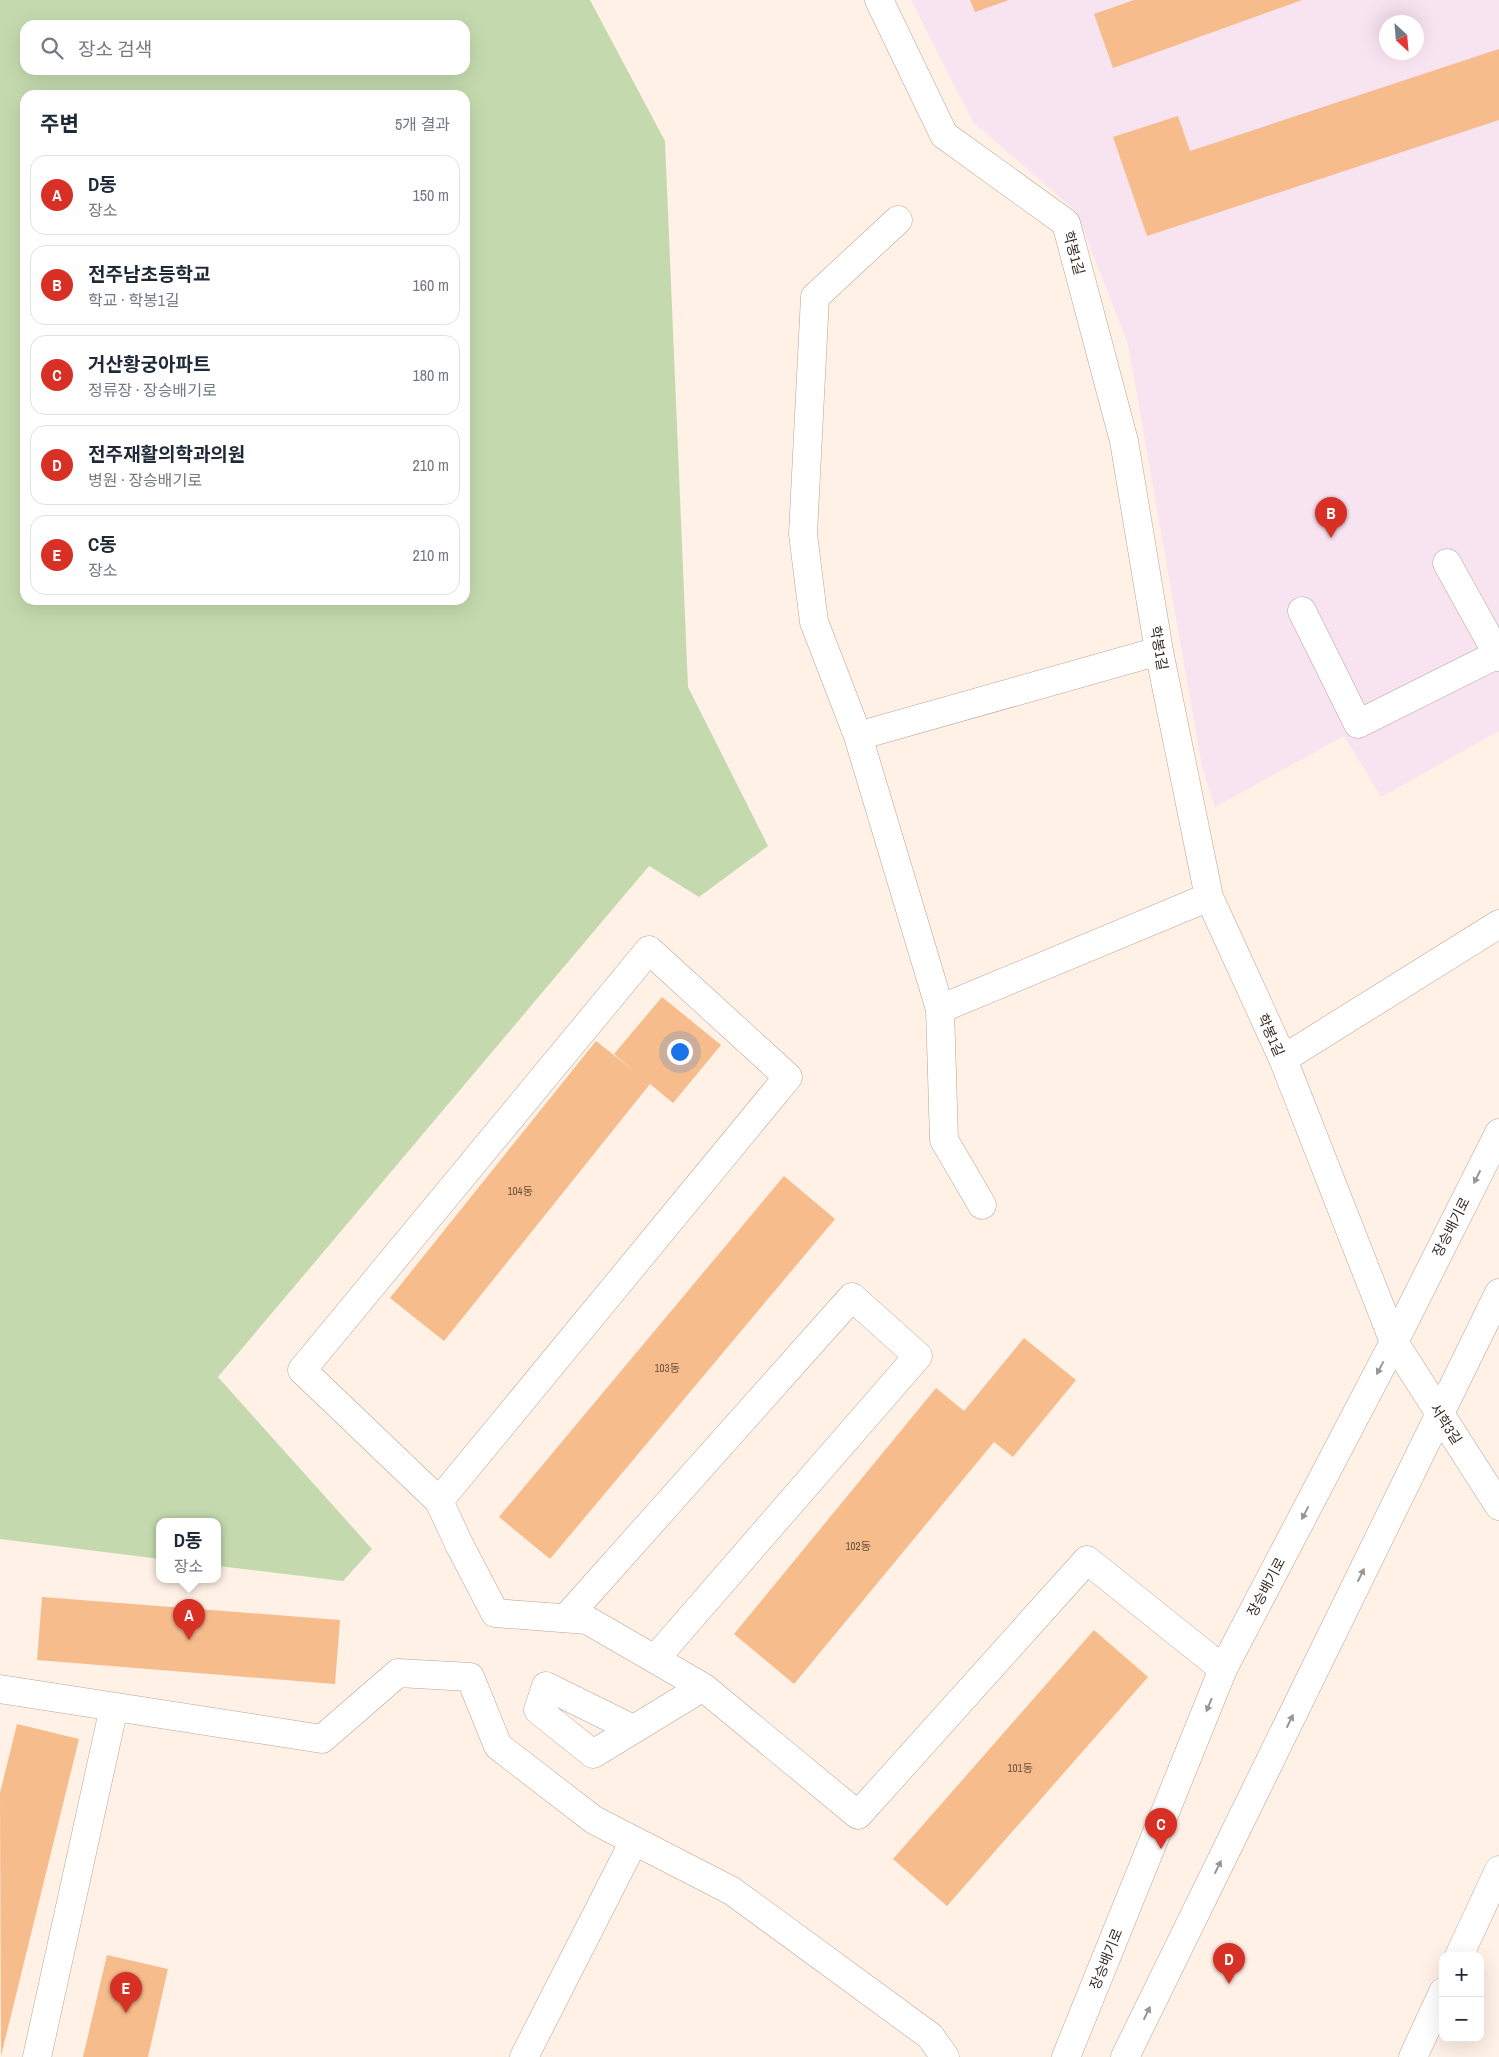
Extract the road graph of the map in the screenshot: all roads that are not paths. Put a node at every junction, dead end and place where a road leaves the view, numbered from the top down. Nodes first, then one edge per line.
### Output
1 (879, 0) edge
2 (898, 220) dead end
3 (1447, 563) dead end
4 (1302, 610) dead end
5 (1159, 651) junction
6 (1498, 655) edge
7 (858, 736) junction
8 (1209, 897) junction
9 (1499, 924) edge
10 (940, 1010) junction
11 (1282, 1059) junction
12 (1499, 1133) edge
13 (982, 1205) dead end
14 (1499, 1293) edge
15 (1394, 1342) junction
16 (1440, 1414) junction
17 (439, 1501) junction
18 (1499, 1506) edge
19 (566, 1618) junction
20 (655, 1659) junction
21 (1223, 1669) junction
22 (704, 1687) junction
23 (0, 1689) edge
24 (114, 1707) junction
25 (633, 1729) dead end
26 (634, 1841) junction
27 (1499, 1870) edge
28 (1462, 1952) edge
29 (1441, 1997) edge
30 (37, 2057) edge
31 (524, 2057) edge
32 (945, 2057) edge
33 (1066, 2057) edge
34 (1125, 2057) edge
35 (1413, 2057) edge

1 - 5 street, 학봉1길
2 - 7 street
3 - 6 street
4 - 6 street
5 - 7 street
5 - 8 street, 학봉1길
7 - 10 street
8 - 10 street
8 - 11 street, 학봉1길
9 - 11 street
10 - 13 street
11 - 15 street, 학봉1길
12 -> 15 street, 장승배기로
14 - 16 street
15 - 16 street, 서학3길
15 -> 21 street, 장승배기로
16 - 18 street, 서학3길
34 -> 16 street
17 - 17 street
17 - 19 street
19 - 20 street
19 - 20 street
20 - 22 street
21 - 22 street
21 -> 33 street, 장승배기로
22 - 25 street
23 - 24 street
24 - 26 street
24 - 30 street
26 - 31 street
26 - 32 street
27 - 28 street
29 - 35 street

